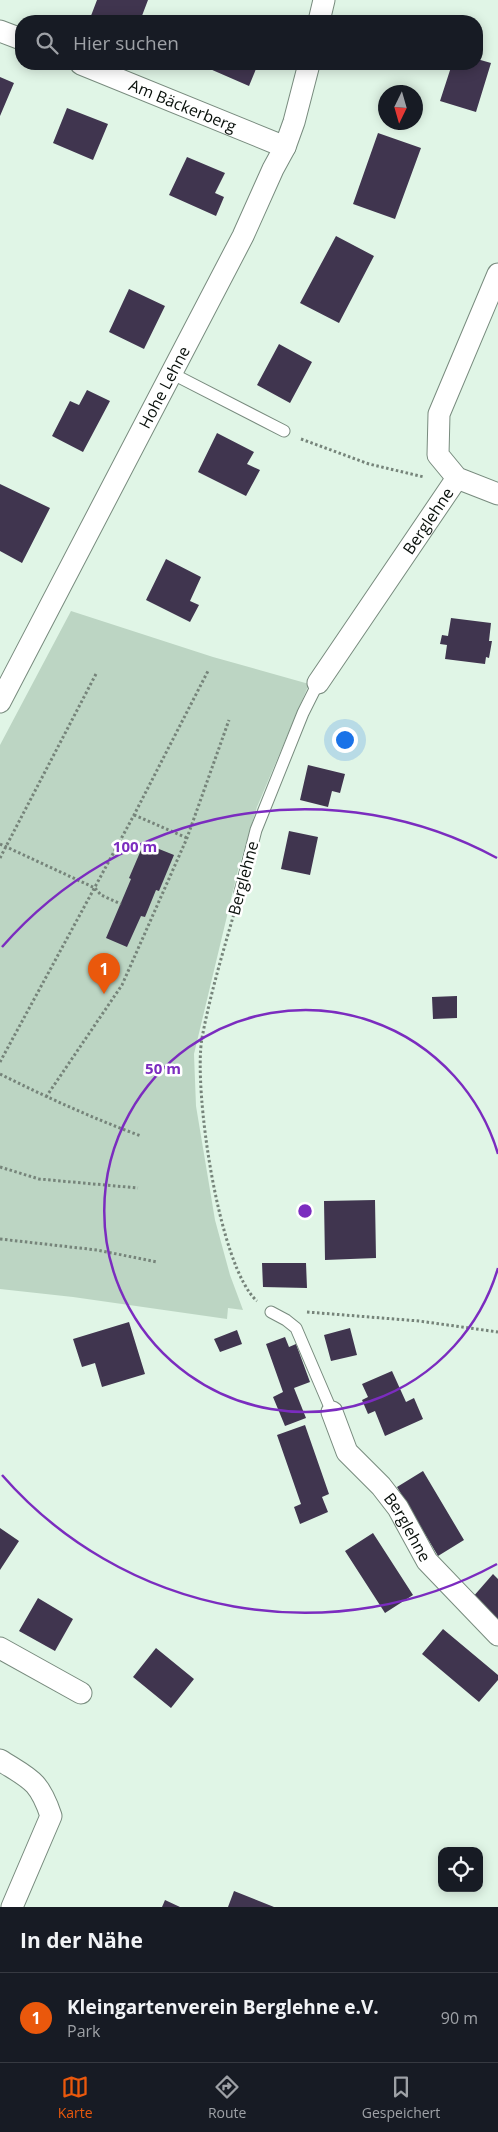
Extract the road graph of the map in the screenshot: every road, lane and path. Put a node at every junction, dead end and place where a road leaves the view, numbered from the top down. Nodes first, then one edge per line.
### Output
1 (324, 0) edge
2 (320, 15) edge
3 (0, 31) edge
4 (15, 37) edge
5 (95, 70) edge
6 (307, 70) edge
7 (285, 147) junction
8 (498, 274) edge
9 (171, 373) junction
10 (284, 431) joint
11 (457, 478) junction
12 (498, 494) edge
13 (208, 671) dead end
14 (97, 672) dead end
15 (318, 683) joint
16 (0, 702) edge
17 (230, 720) dead end
18 (134, 815) junction
19 (187, 838) junction
20 (0, 844) edge
21 (6, 847) junction
22 (0, 858) edge
23 (95, 888) junction
24 (240, 892) joint
25 (121, 904) dead end
26 (0, 1062) edge
27 (0, 1074) edge
28 (46, 1097) junction
29 (141, 1136) dead end
30 (0, 1167) edge
31 (138, 1188) dead end
32 (0, 1239) edge
33 (157, 1262) dead end
34 (271, 1312) joint
35 (306, 1312) dead end
36 (498, 1332) edge
37 (332, 1412) joint
38 (498, 1635) edge
39 (0, 1648) edge
40 (81, 1694) dead end
41 (0, 1760) edge
42 (12, 1907) edge

1 - 2 street
3 - 4 street
5 - 7 street, Am Bäckerberg
6 - 7 street, Hohe Lehne
7 - 9 street, Hohe Lehne
8 - 11 street
9 - 10 lane
9 - 16 street, Hohe Lehne
10 - 11 path
11 - 12 street
11 - 15 street, Berglehne
13 - 18 path
14 - 21 path
15 - 24 lane, Berglehne
17 - 19 path
18 - 19 path
18 - 23 path
19 - 28 path
20 - 21 path
21 - 22 path
21 - 23 path
23 - 25 path
23 - 26 path
24 - 34 path, Berglehne
27 - 28 path
28 - 29 path
30 - 31 path
32 - 33 path
34 - 37 lane
35 - 36 path
37 - 38 street, Berglehne
39 - 40 street
41 - 42 street

